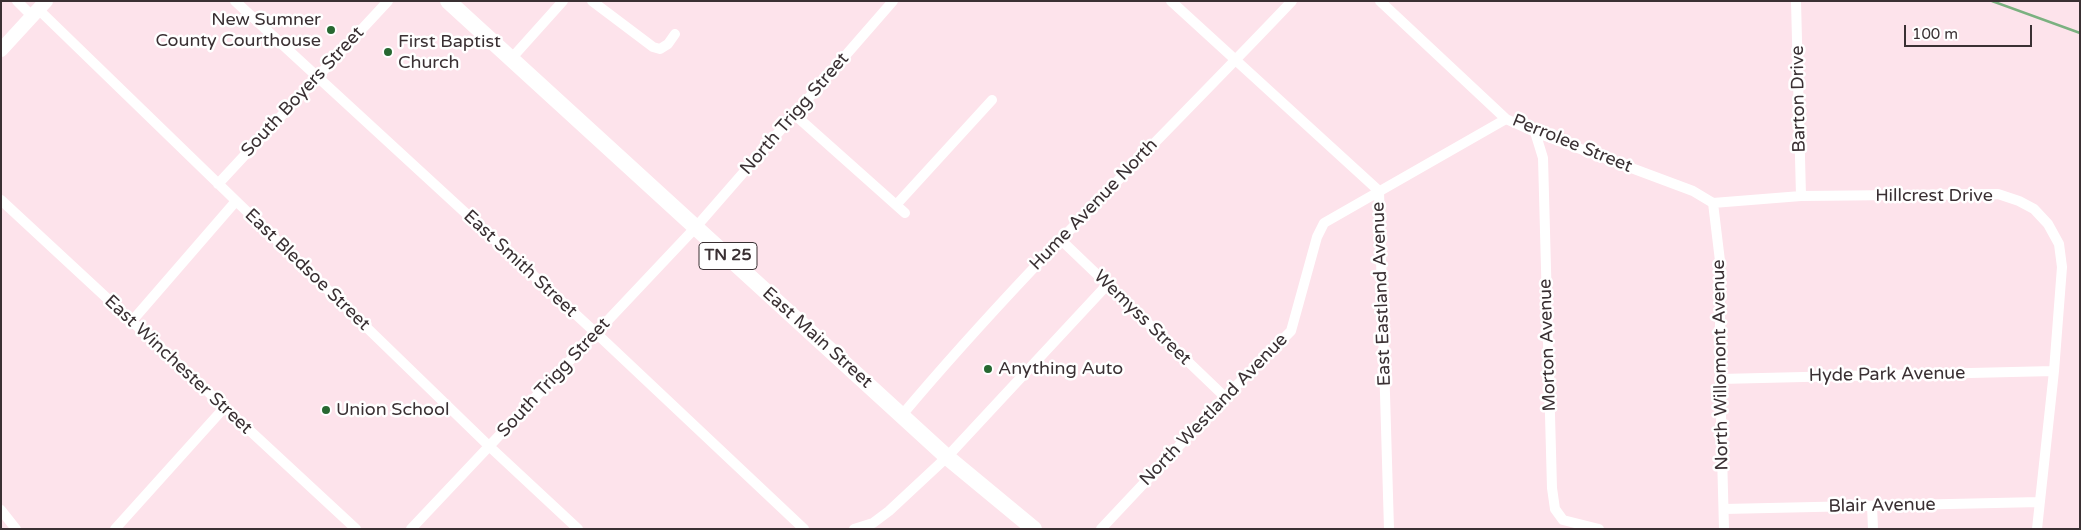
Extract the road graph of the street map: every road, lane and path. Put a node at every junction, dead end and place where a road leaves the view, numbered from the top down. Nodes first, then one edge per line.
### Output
1 (17, 1) edge
2 (235, 1) edge
3 (388, 1) edge
4 (448, 1) edge
5 (562, 1) edge
6 (592, 1) edge
7 (893, 1) edge
8 (1171, 1) edge
9 (1292, 1) edge
10 (1380, 1) edge
11 (1796, 1) edge
12 (39, 9) edge
13 (675, 34) dead end
14 (1, 50) edge
15 (510, 60) junction
16 (1236, 60) junction
17 (317, 77) junction
18 (992, 100) dead end
19 (795, 115) junction
20 (1506, 119) junction
21 (1535, 132) junction
22 (218, 184) junction
23 (1379, 191) junction
24 (1801, 196) junction
25 (1, 200) edge
26 (236, 201) junction
27 (1713, 202) junction
28 (896, 204) junction
29 (905, 213) dead end
30 (696, 227) junction
31 (1060, 239) junction
32 (1107, 285) junction
33 (132, 322) junction
34 (596, 333) junction
35 (2054, 371) junction
36 (1720, 379) junction
37 (1225, 397) junction
38 (224, 408) junction
39 (902, 415) junction
40 (490, 447) junction
41 (947, 457) junction
42 (2040, 502) junction
43 (1872, 506) junction
44 (1724, 509) junction
45 (1, 510) edge
46 (875, 526) edge
47 (16, 529) edge
48 (115, 529) edge
49 (356, 529) edge
50 (411, 529) edge
51 (578, 529) edge
52 (804, 529) edge
53 (854, 529) edge
54 (1034, 529) edge
55 (1101, 529) edge
56 (1389, 529) edge
57 (1599, 529) edge
58 (1724, 529) edge
59 (1873, 529) edge
60 (2037, 529) edge

1 - 12 street, East Bledsoe Street
2 - 17 street, East Smith Street
3 - 17 street, South Boyers Street
4 - 15 main road, East Main Street / TN 25
5 - 15 street
6 - 13 street
7 - 19 street, North Trigg Street
8 - 16 street, East Eastland Avenue
9 - 16 street, Hume Avenue North
10 - 20 street, Perrolee Street
11 - 24 street, Barton Drive
12 - 14 main road
12 - 22 street, East Bledsoe Street
15 - 30 main road, East Main Street / TN 25
16 - 23 street, East Eastland Avenue
16 - 31 street, Hume Avenue North
17 - 22 street, South Boyers Street
17 - 34 street, East Smith Street
18 - 28 street
19 - 28 street
19 - 30 street, North Trigg Street
20 - 21 street, Perrolee Street
20 - 23 street, North Westland Avenue
21 - 27 street, Perrolee Street
21 - 57 street, Morton Avenue
22 - 26 street, East Bledsoe Street
23 - 37 street, North Westland Avenue
23 - 56 street, East Eastland Avenue
24 - 27 street, Hillcrest Drive
24 - 35 street, Hillcrest Drive
25 - 33 street, East Winchester Street
26 - 33 street
26 - 40 street, East Bledsoe Street
27 - 36 street, North Willomont Avenue
28 - 29 street
30 - 34 street, South Trigg Street
30 - 39 main road, East Main Street / TN 25
31 - 32 street, Wemyss Street
31 - 39 street, Hume Avenue North
32 - 37 street, Wemyss Street
32 - 41 street
33 - 38 street, East Winchester Street
34 - 40 street, South Trigg Street
34 - 52 street, East Smith Street
35 - 36 street, Hyde Park Avenue
35 - 42 street, Hillcrest Drive
36 - 44 street, North Willomont Avenue
37 - 55 street, North Westland Avenue
38 - 48 street
38 - 49 street, East Winchester Street
39 - 41 main road, East Main Street / TN 25
40 - 50 street, South Trigg Street
40 - 51 street, East Bledsoe Street
41 - 46 street
41 - 54 main road, East Main Street / TN 25
42 - 43 street, Blair Avenue
42 - 60 street, Hillcrest Drive
43 - 44 street, Blair Avenue
43 - 59 street
44 - 58 street, North Willomont Avenue
45 - 47 street
46 - 53 street

